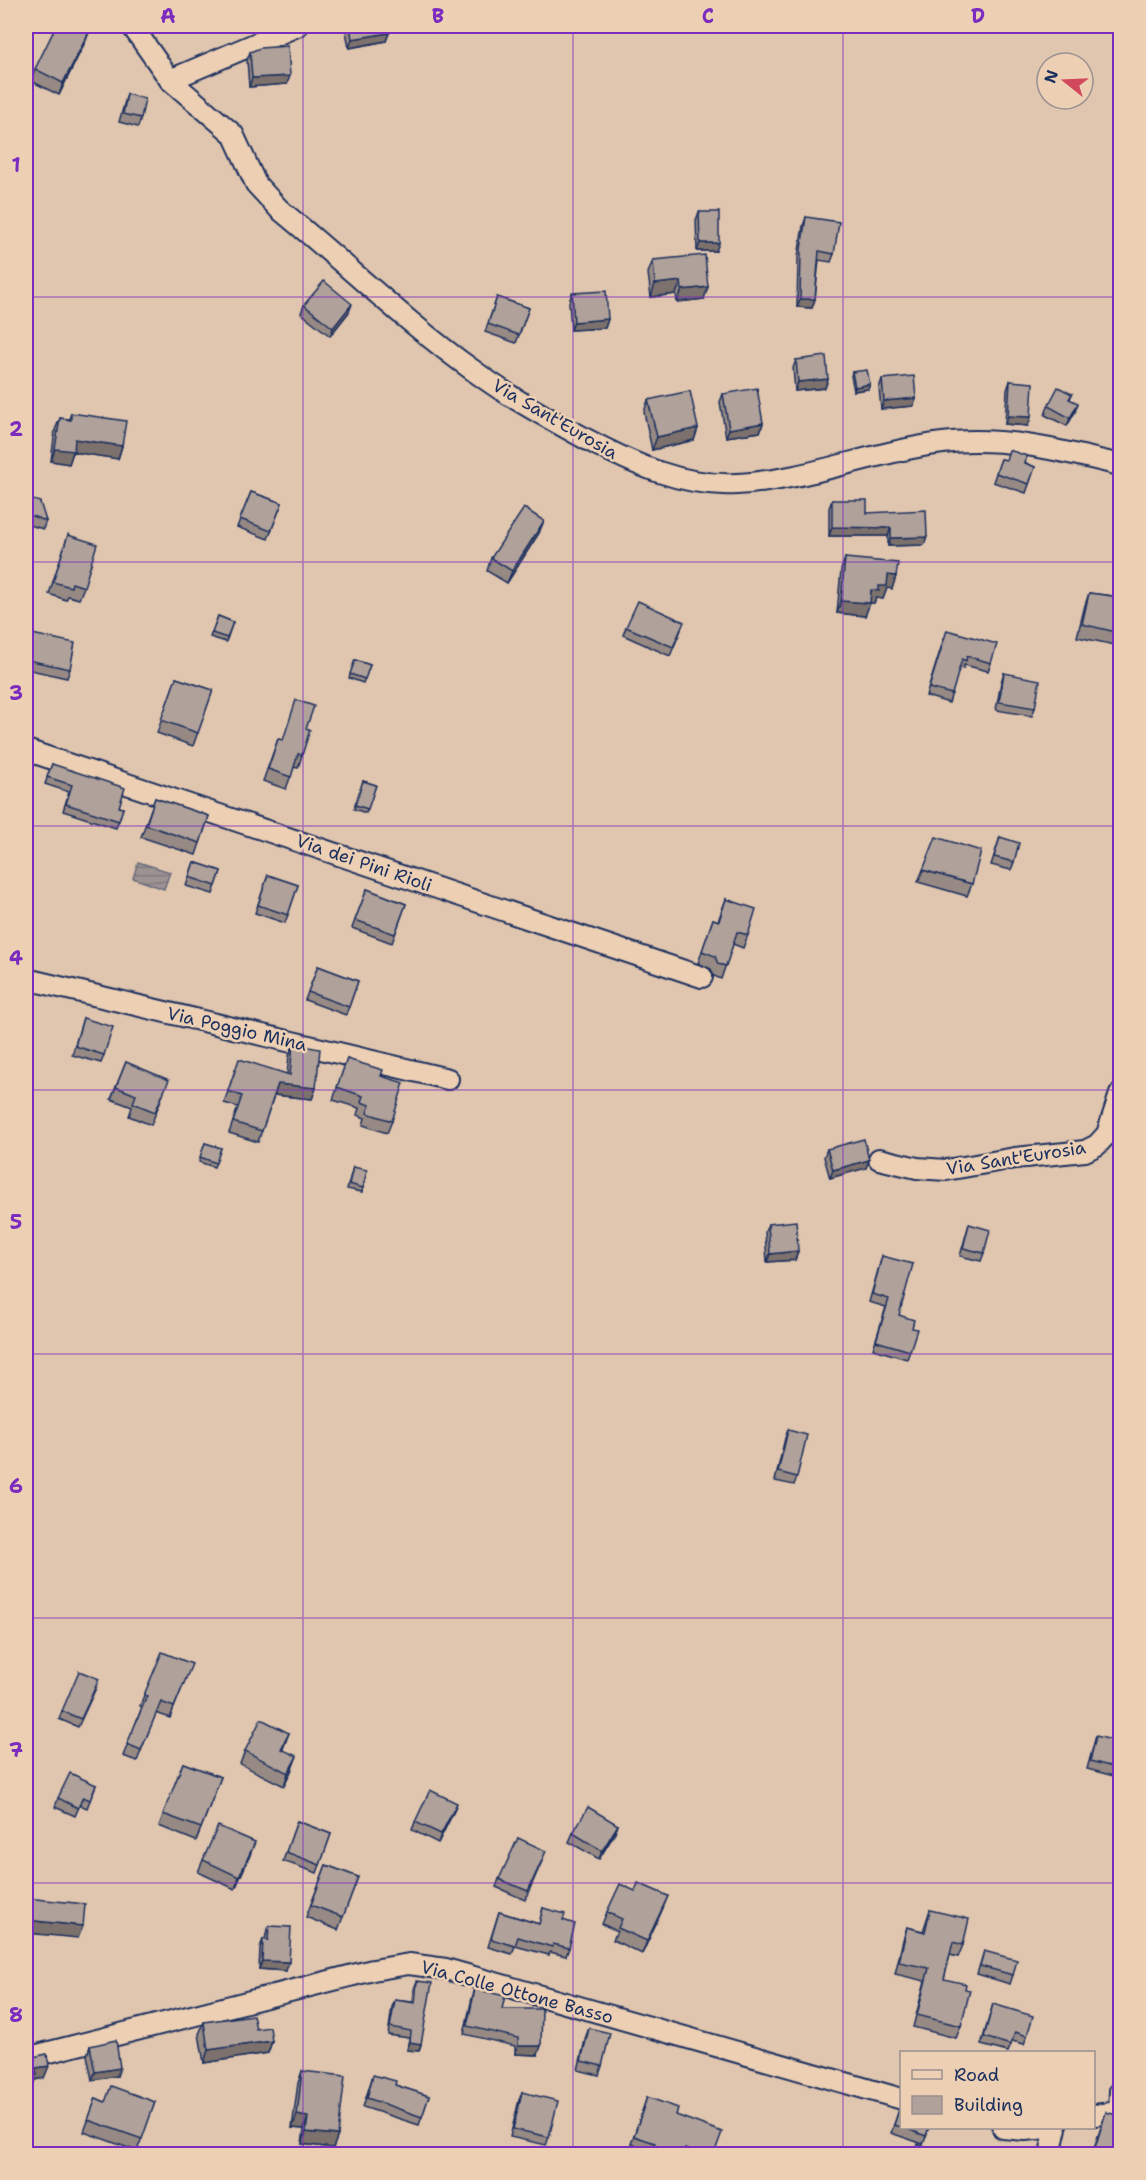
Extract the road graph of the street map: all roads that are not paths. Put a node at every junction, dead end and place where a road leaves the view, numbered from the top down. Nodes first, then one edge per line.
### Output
1 (132, 26) edge
2 (297, 26) edge
3 (170, 80) junction
4 (1120, 465) edge
5 (26, 750) edge
6 (702, 977) dead end
7 (26, 979) edge
8 (448, 1079) dead end
9 (1120, 1094) edge
10 (879, 1159) dead end
11 (26, 2058) edge
12 (1120, 2091) edge
13 (900, 2098) edge
14 (1120, 2112) edge
15 (1095, 2115) edge
16 (1056, 2129) edge
17 (1050, 2154) edge

1 - 3 street, Via Sant'Eurosia
2 - 3 street
3 - 4 street, Via Sant'Eurosia
5 - 6 street, Via dei Pini Rioli
7 - 8 street, Via Poggio Mina
9 - 10 street, Via Sant'Eurosia
11 - 13 street, Via Colle Ottone Basso
12 - 14 street
14 - 15 street
16 - 17 street

